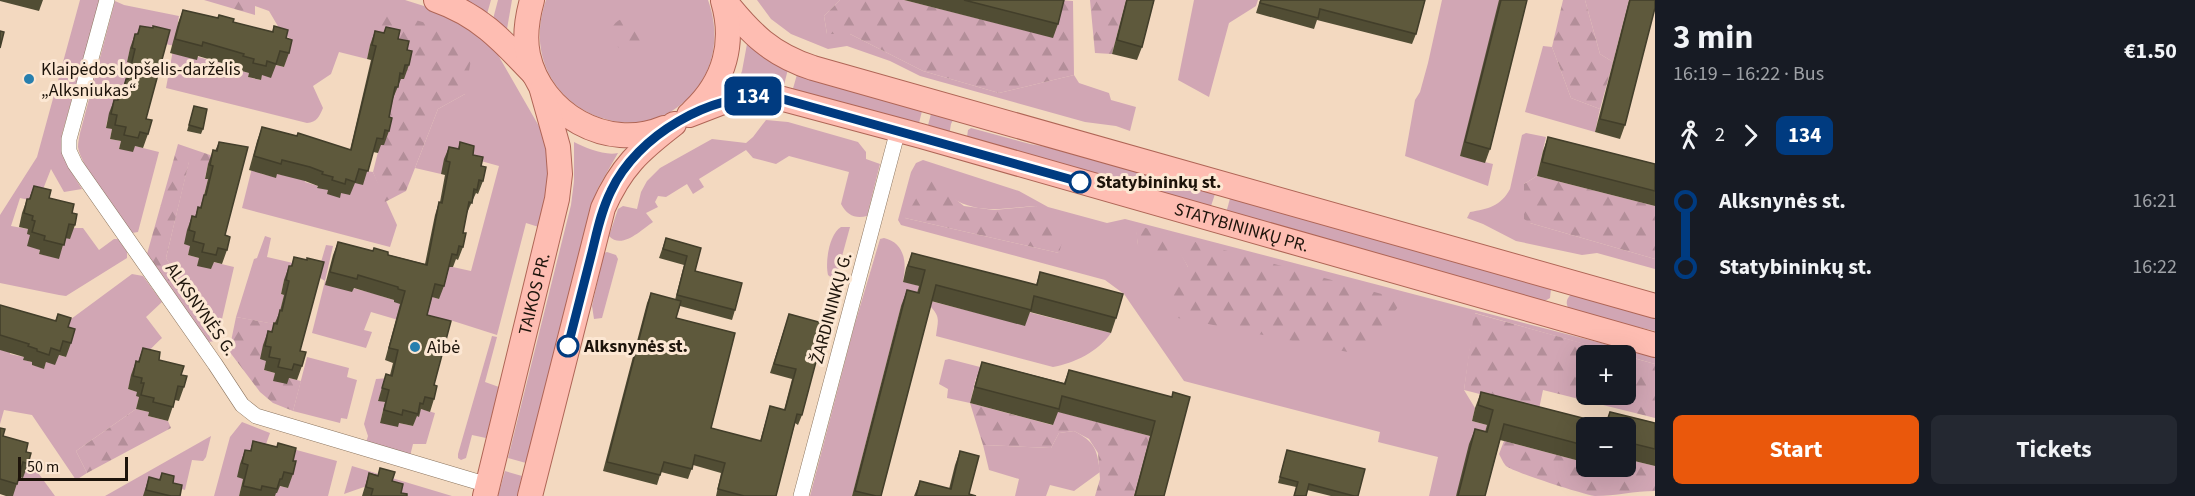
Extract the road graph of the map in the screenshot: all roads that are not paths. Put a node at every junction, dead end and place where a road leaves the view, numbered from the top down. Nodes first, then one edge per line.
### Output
1 (106, 0) edge
2 (436, 0) edge
3 (532, 0) edge
4 (723, 0) edge
5 (538, 81) junction
6 (976, 114) junction
7 (682, 120) junction
8 (898, 130) junction
9 (967, 149) junction
10 (1556, 278) junction
11 (1655, 306) edge
12 (1545, 315) junction
13 (1655, 345) edge
14 (486, 491) edge
15 (530, 496) edge
16 (801, 496) edge

1 - 14 street, ALKSNYNĖS G.
2 - 5 main road
3 - 5 main road, TAIKOS PR.
4 - 6 main road, STATYBININKŲ PR.
4 - 7 main road
5 - 7 main road, STATYBININKŲ PR.
5 - 14 main road, TAIKOS PR.
6 - 9 main road
6 - 10 main road, STATYBININKŲ PR.
7 - 8 main road, STATYBININKŲ PR.
7 - 15 main road
8 - 9 main road, STATYBININKŲ PR.
8 - 16 street, ŽARDININKŲ G.
9 - 12 main road, STATYBININKŲ PR.
10 - 11 main road, STATYBININKŲ PR.
10 - 12 main road
12 - 13 main road, STATYBININKŲ PR.

